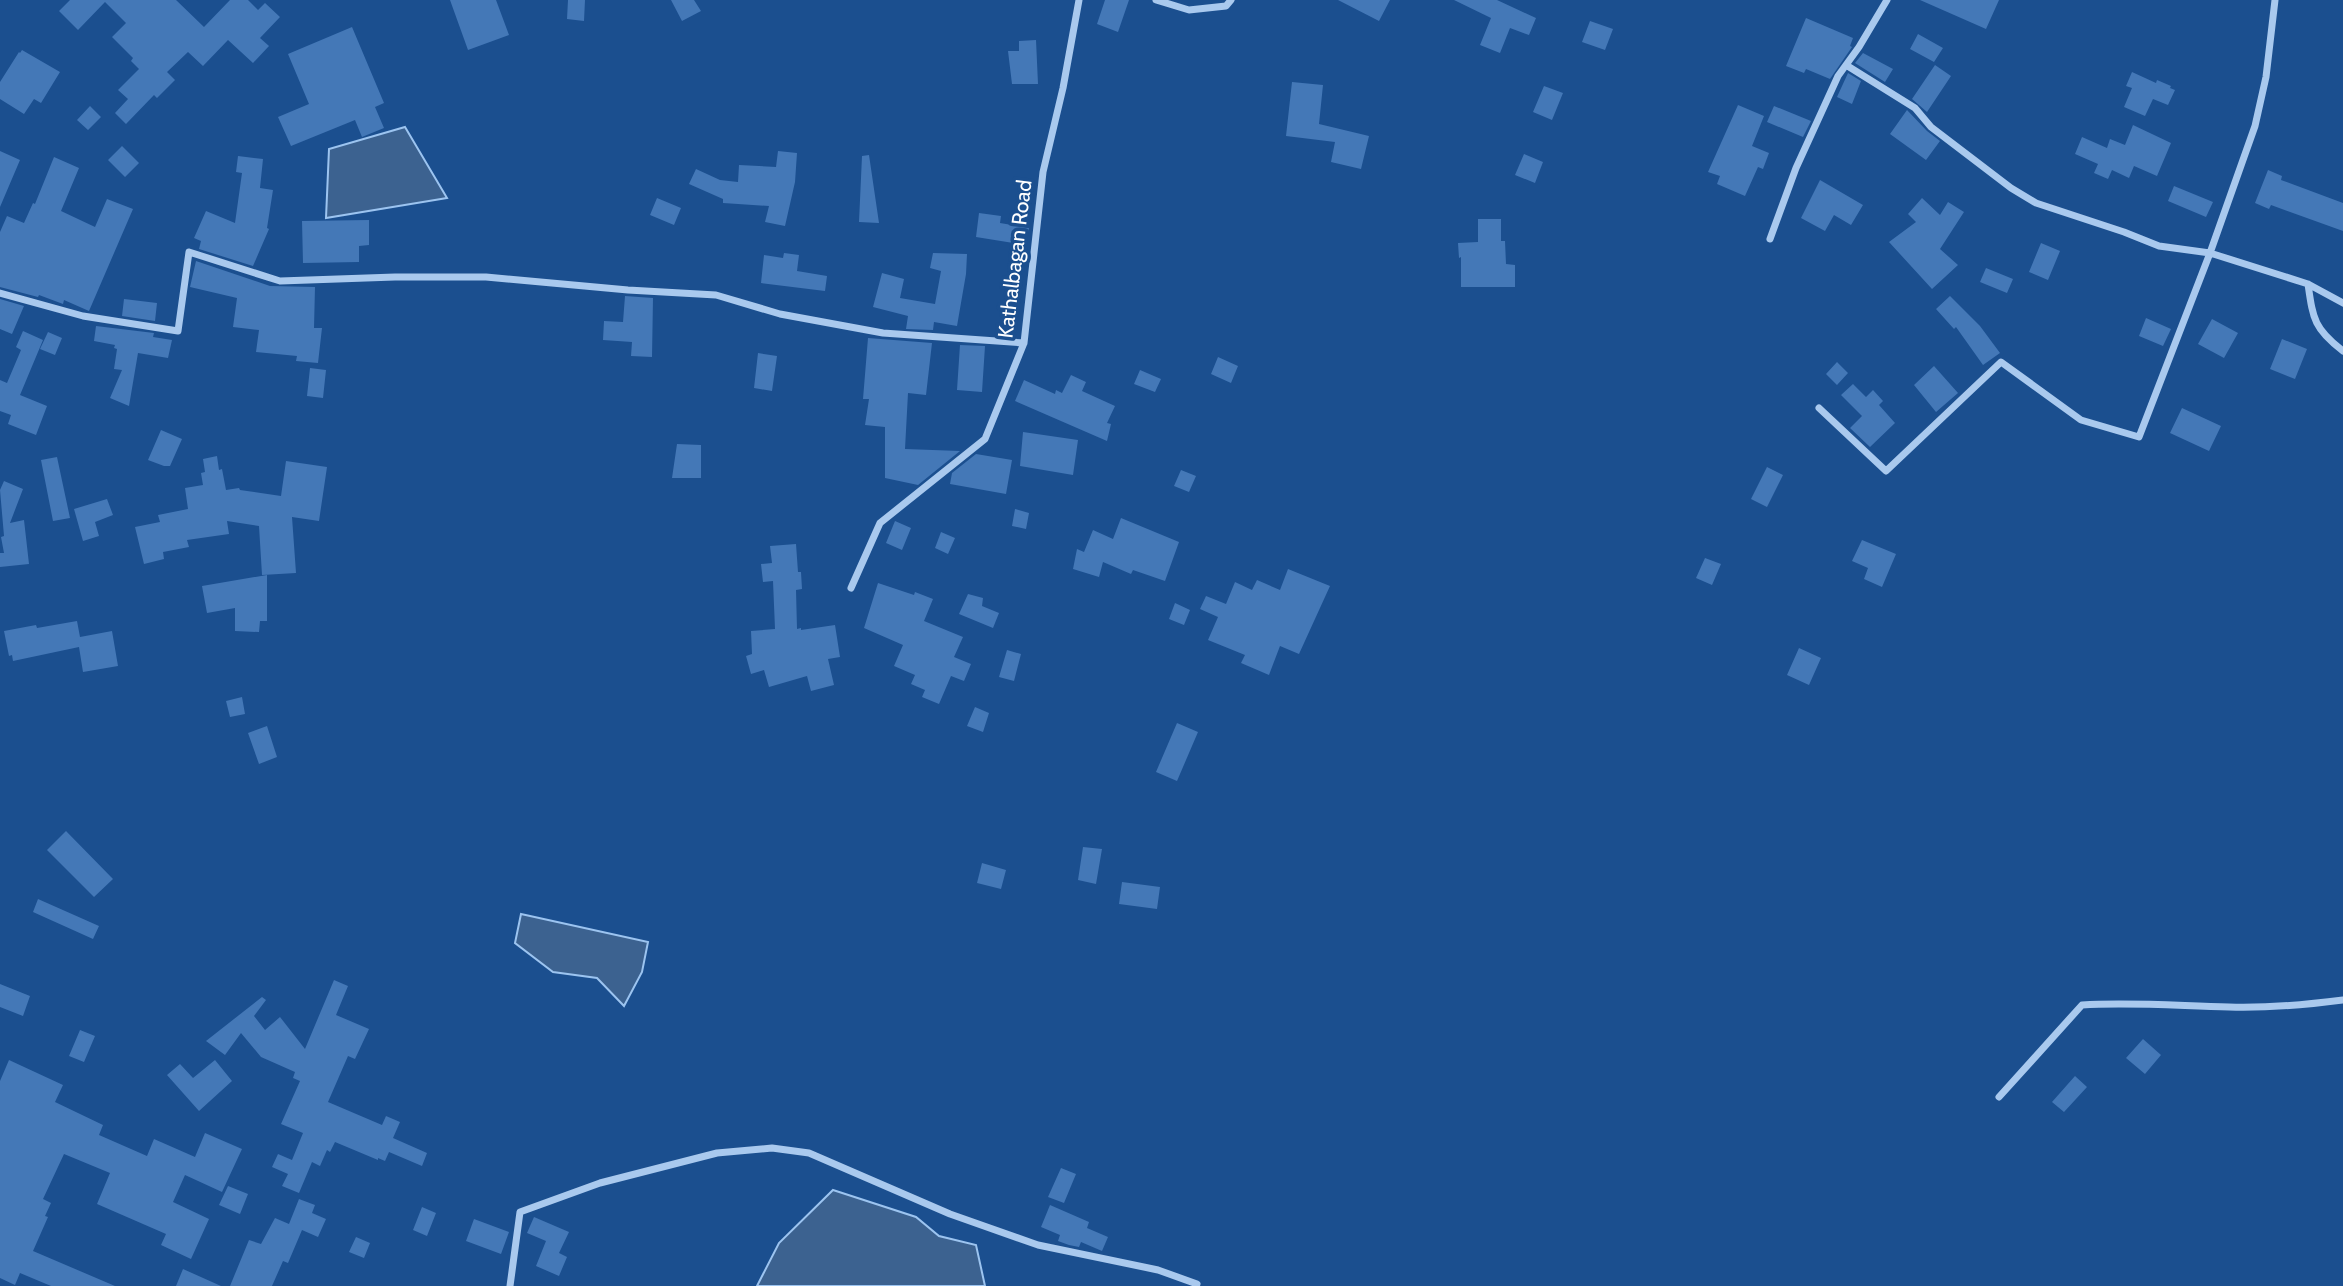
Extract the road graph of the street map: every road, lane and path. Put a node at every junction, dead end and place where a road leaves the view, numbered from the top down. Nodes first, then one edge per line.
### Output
1 (1079, 0) edge
2 (1156, 0) edge
3 (1231, 0) edge
4 (1887, 0) edge
5 (2275, 0) edge
6 (1846, 65) junction
7 (1770, 239) dead end
8 (2210, 253) junction
9 (2308, 284) junction
10 (0, 293) edge
11 (2343, 303) edge
12 (1024, 343) junction
13 (2343, 351) edge
14 (1819, 408) dead end
15 (851, 588) dead end
16 (2343, 1000) edge
17 (1999, 1097) dead end
18 (510, 1286) edge
19 (1196, 1286) edge

1 - 12 street, Kathalbagan Road
2 - 3 street
4 - 6 street
5 - 8 street
6 - 7 street
6 - 8 street
8 - 9 street
8 - 14 street
9 - 11 street
9 - 13 street
10 - 12 street
12 - 15 street, Kathalbagan Road
16 - 17 street
18 - 19 street

